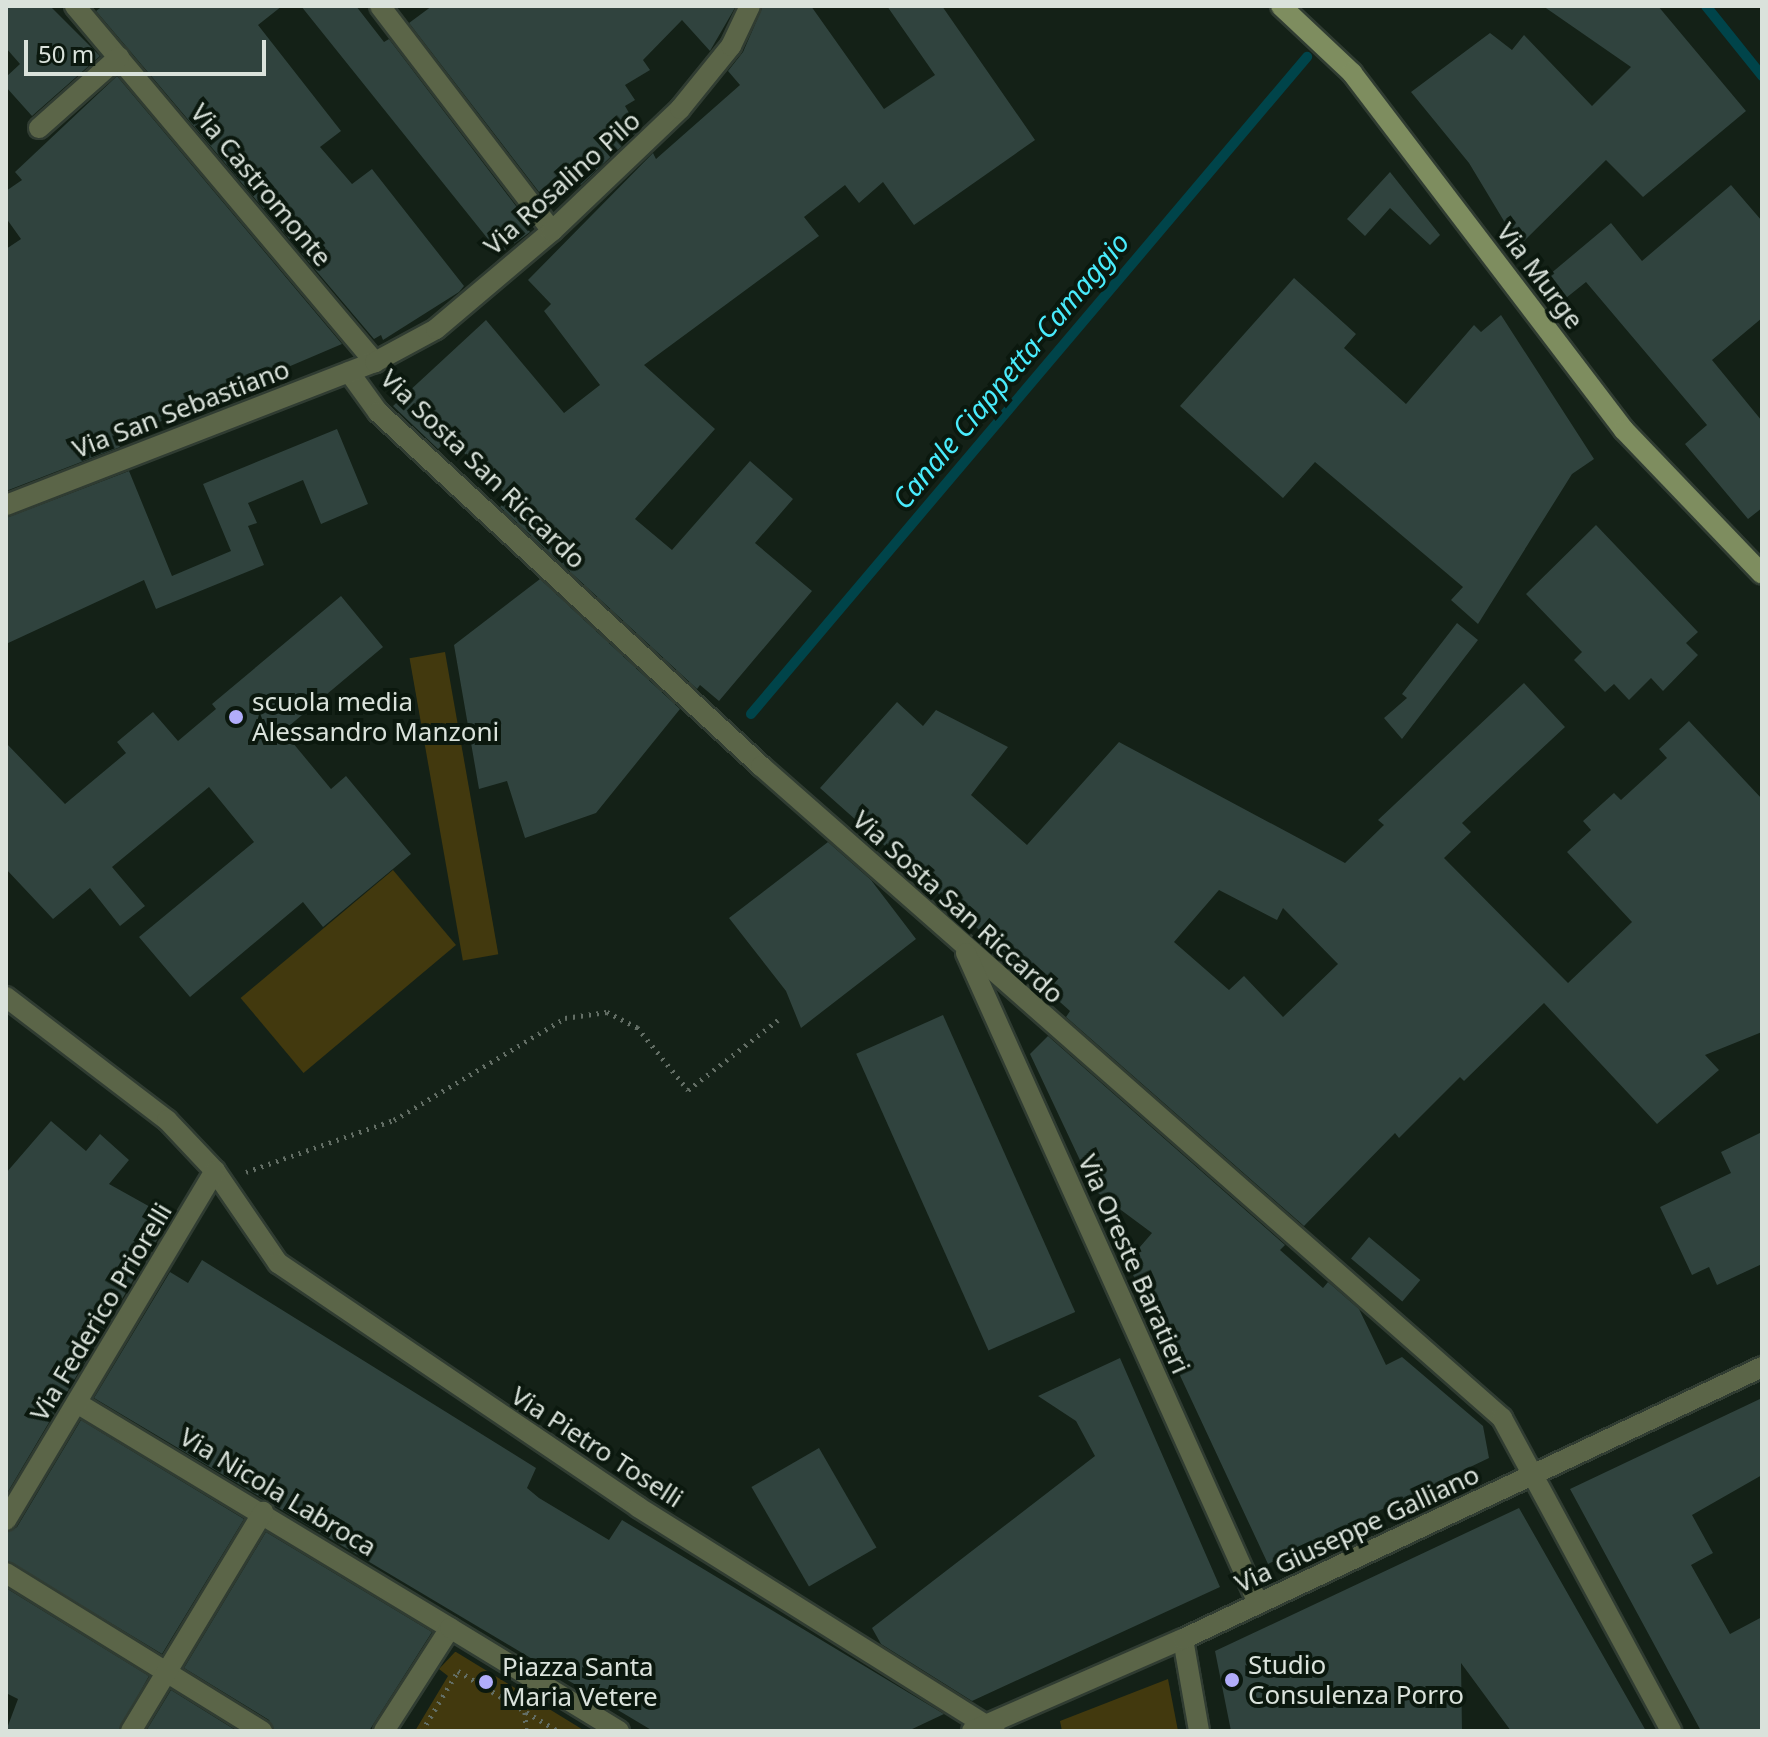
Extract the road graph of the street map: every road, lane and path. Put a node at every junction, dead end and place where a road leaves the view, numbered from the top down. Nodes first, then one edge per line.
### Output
1 (77, 6) edge
2 (380, 6) edge
3 (750, 6) edge
4 (1287, 10) edge
5 (119, 57) junction
6 (39, 128) dead end
7 (552, 231) junction
8 (375, 362) junction
9 (349, 372) junction
10 (6, 505) edge
11 (1762, 574) edge
12 (963, 945) junction
13 (6, 997) edge
14 (778, 1020) dead end
15 (218, 1176) junction
16 (1762, 1367) edge
17 (77, 1403) junction
18 (1531, 1477) junction
19 (263, 1512) junction
20 (6, 1520) edge
21 (6, 1573) edge
22 (1258, 1603) junction
23 (450, 1628) junction
24 (1183, 1639) junction
25 (166, 1673) junction
26 (525, 1711) junction
27 (985, 1729) edge
28 (131, 1731) edge
29 (262, 1731) edge
30 (384, 1731) edge
31 (422, 1731) edge
32 (526, 1731) edge
33 (558, 1731) edge
34 (619, 1731) edge
35 (1199, 1731) edge
36 (1671, 1731) edge

1 - 5 street, Via Castromonte
2 - 7 street
3 - 7 street, Via Rosalino Pilo
4 - 11 street, Via Murge
5 - 6 street
5 - 8 street, Via Castromonte
7 - 8 street, Via Rosalino Pilo
8 - 9 street, Via San Sebastiano
9 - 10 street, Via San Sebastiano
9 - 12 street, Via Sosta San Riccardo
12 - 18 street, Via Sosta San Riccardo
12 - 22 street, Via Oreste Baratieri
13 - 15 street, Via Pietro Toselli
14 - 15 path
15 - 17 street, Via Federico Priorelli
15 - 27 street, Via Pietro Toselli
16 - 18 street, Via Giuseppe Galliano
17 - 19 street, Via Nicola Labroca
17 - 20 street, Via Federico Priorelli
18 - 22 street, Via Giuseppe Galliano
18 - 36 street, Via Sosta San Riccardo
19 - 23 street, Via Nicola Labroca
19 - 25 street
21 - 25 street
22 - 24 street, Via Giuseppe Galliano
23 - 30 street
23 - 34 street
24 - 27 street, Via Giuseppe Galliano
24 - 35 street
25 - 28 street
25 - 29 street
26 - 31 path
26 - 32 path
26 - 33 path

